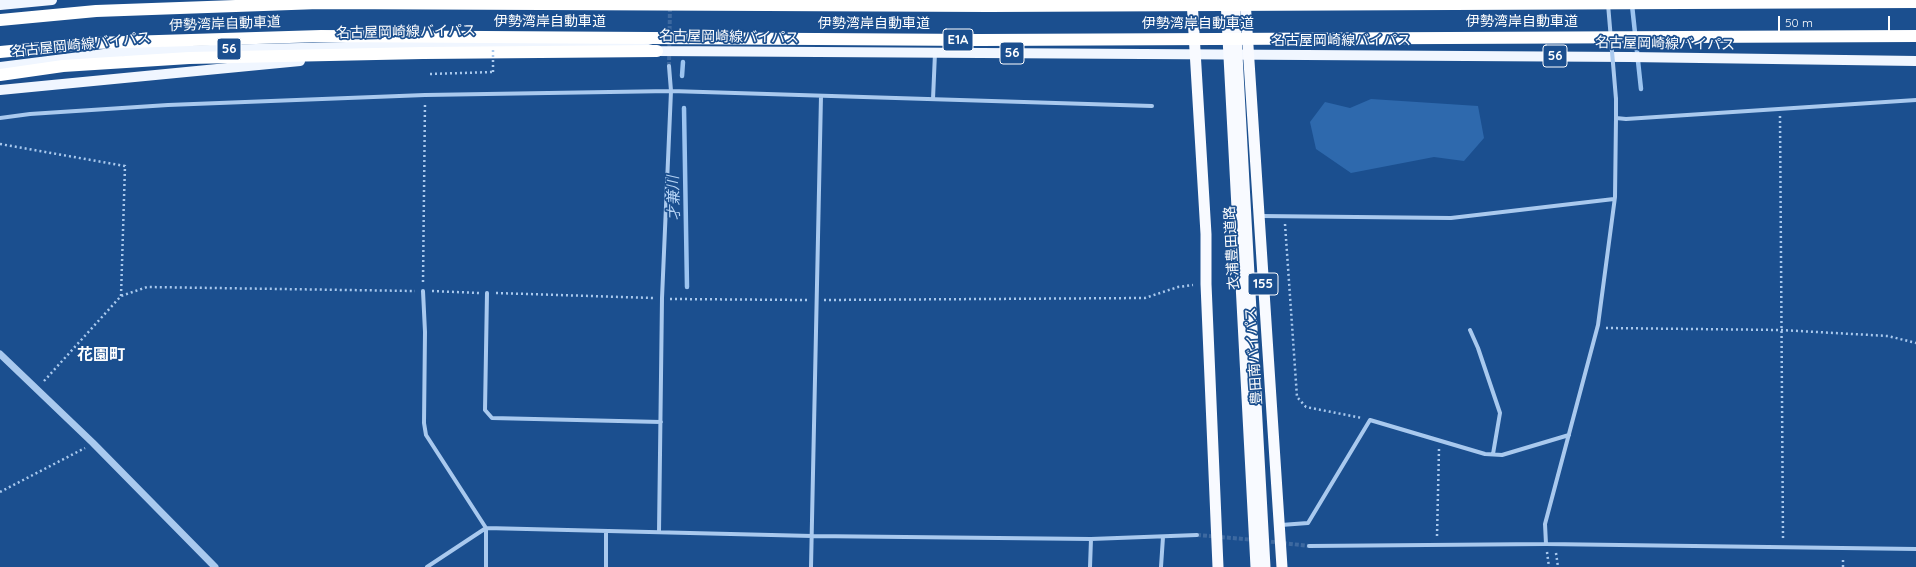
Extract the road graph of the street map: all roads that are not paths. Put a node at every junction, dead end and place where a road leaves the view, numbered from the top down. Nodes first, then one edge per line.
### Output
1 (52, 0) edge
2 (1192, 0) edge
3 (1226, 0) edge
4 (1234, 0) edge
5 (1245, 0) edge
6 (1608, 0) edge
7 (1916, 2) edge
8 (4, 5) edge
9 (0, 20) edge
10 (1916, 36) edge
11 (437, 45) junction
12 (657, 51) junction
13 (0, 52) edge
14 (935, 52) junction
15 (1195, 54) junction
16 (1248, 55) junction
17 (1916, 61) edge
18 (669, 66) tunnel mouth
19 (0, 67) edge
20 (0, 75) edge
21 (0, 90) edge
22 (671, 91) junction
23 (821, 96) junction
24 (933, 99) junction
25 (1916, 100) edge
26 (1152, 106) dead end
27 (0, 118) edge
28 (1616, 118) junction
29 (1614, 199) junction
30 (1258, 216) junction
31 (423, 291) road end
32 (487, 293) dead end
33 (1470, 330) dead end
34 (0, 354) edge
35 (661, 422) junction
36 (1569, 435) junction
37 (1493, 454) junction
38 (1281, 525) junction
39 (486, 528) junction
40 (606, 531) junction
41 (659, 532) junction
42 (1197, 535) tunnel mouth
43 (812, 536) junction
44 (1163, 538) junction
45 (1091, 539) junction
46 (1546, 544) junction
47 (1309, 546) tunnel mouth
48 (1916, 549) edge
49 (215, 567) edge
50 (427, 567) edge
51 (486, 567) edge
52 (606, 567) edge
53 (811, 567) edge
54 (1090, 567) edge
55 (1161, 567) edge
56 (1218, 567) edge
57 (1256, 567) edge
58 (1265, 567) edge
59 (1282, 567) edge

1 - 8 main road
2 - 15 highway
3 - 57 highway, 衣浦豊田道路, bridge
4 - 58 highway, 衣浦豊田道路, bridge
5 - 16 highway, 豊田南バイパス / 155
6 - 28 street, bridge
7 - 9 highway, 伊勢湾岸自動車道, bridge
10 - 13 highway, 伊勢湾岸自動車道 / E1A, bridge
11 - 12 main road, 名古屋岡崎線バイパス / 56
11 - 19 main road, 名古屋岡崎線バイパス / 56
11 - 21 main road
12 - 14 main road, 名古屋岡崎線バイパス / 56
12 - 20 highway, bridge
14 - 15 main road, 名古屋岡崎線バイパス / 56
14 - 24 street
15 - 16 main road, 名古屋岡崎線バイパス / 56
15 - 56 highway
16 - 17 main road, 名古屋岡崎線バイパス / 56
16 - 30 highway, 豊田南バイパス / 155
18 - 22 street
22 - 23 street
22 - 27 street
22 - 35 street
23 - 24 street
23 - 43 street
24 - 26 street
25 - 28 street
28 - 29 street
29 - 30 street
29 - 36 street
30 - 38 highway, 豊田南バイパス / 155
31 - 39 street
32 - 35 street
33 - 37 street
34 - 49 street
35 - 41 street
36 - 37 street
36 - 46 street
37 - 38 street
38 - 59 highway, 豊田南バイパス / 155
39 - 40 street
39 - 50 street
39 - 51 street
40 - 41 street
40 - 52 street
41 - 43 street
42 - 44 street
43 - 45 street
43 - 53 street
44 - 45 street
44 - 55 street
45 - 54 street
46 - 47 street
46 - 48 street

